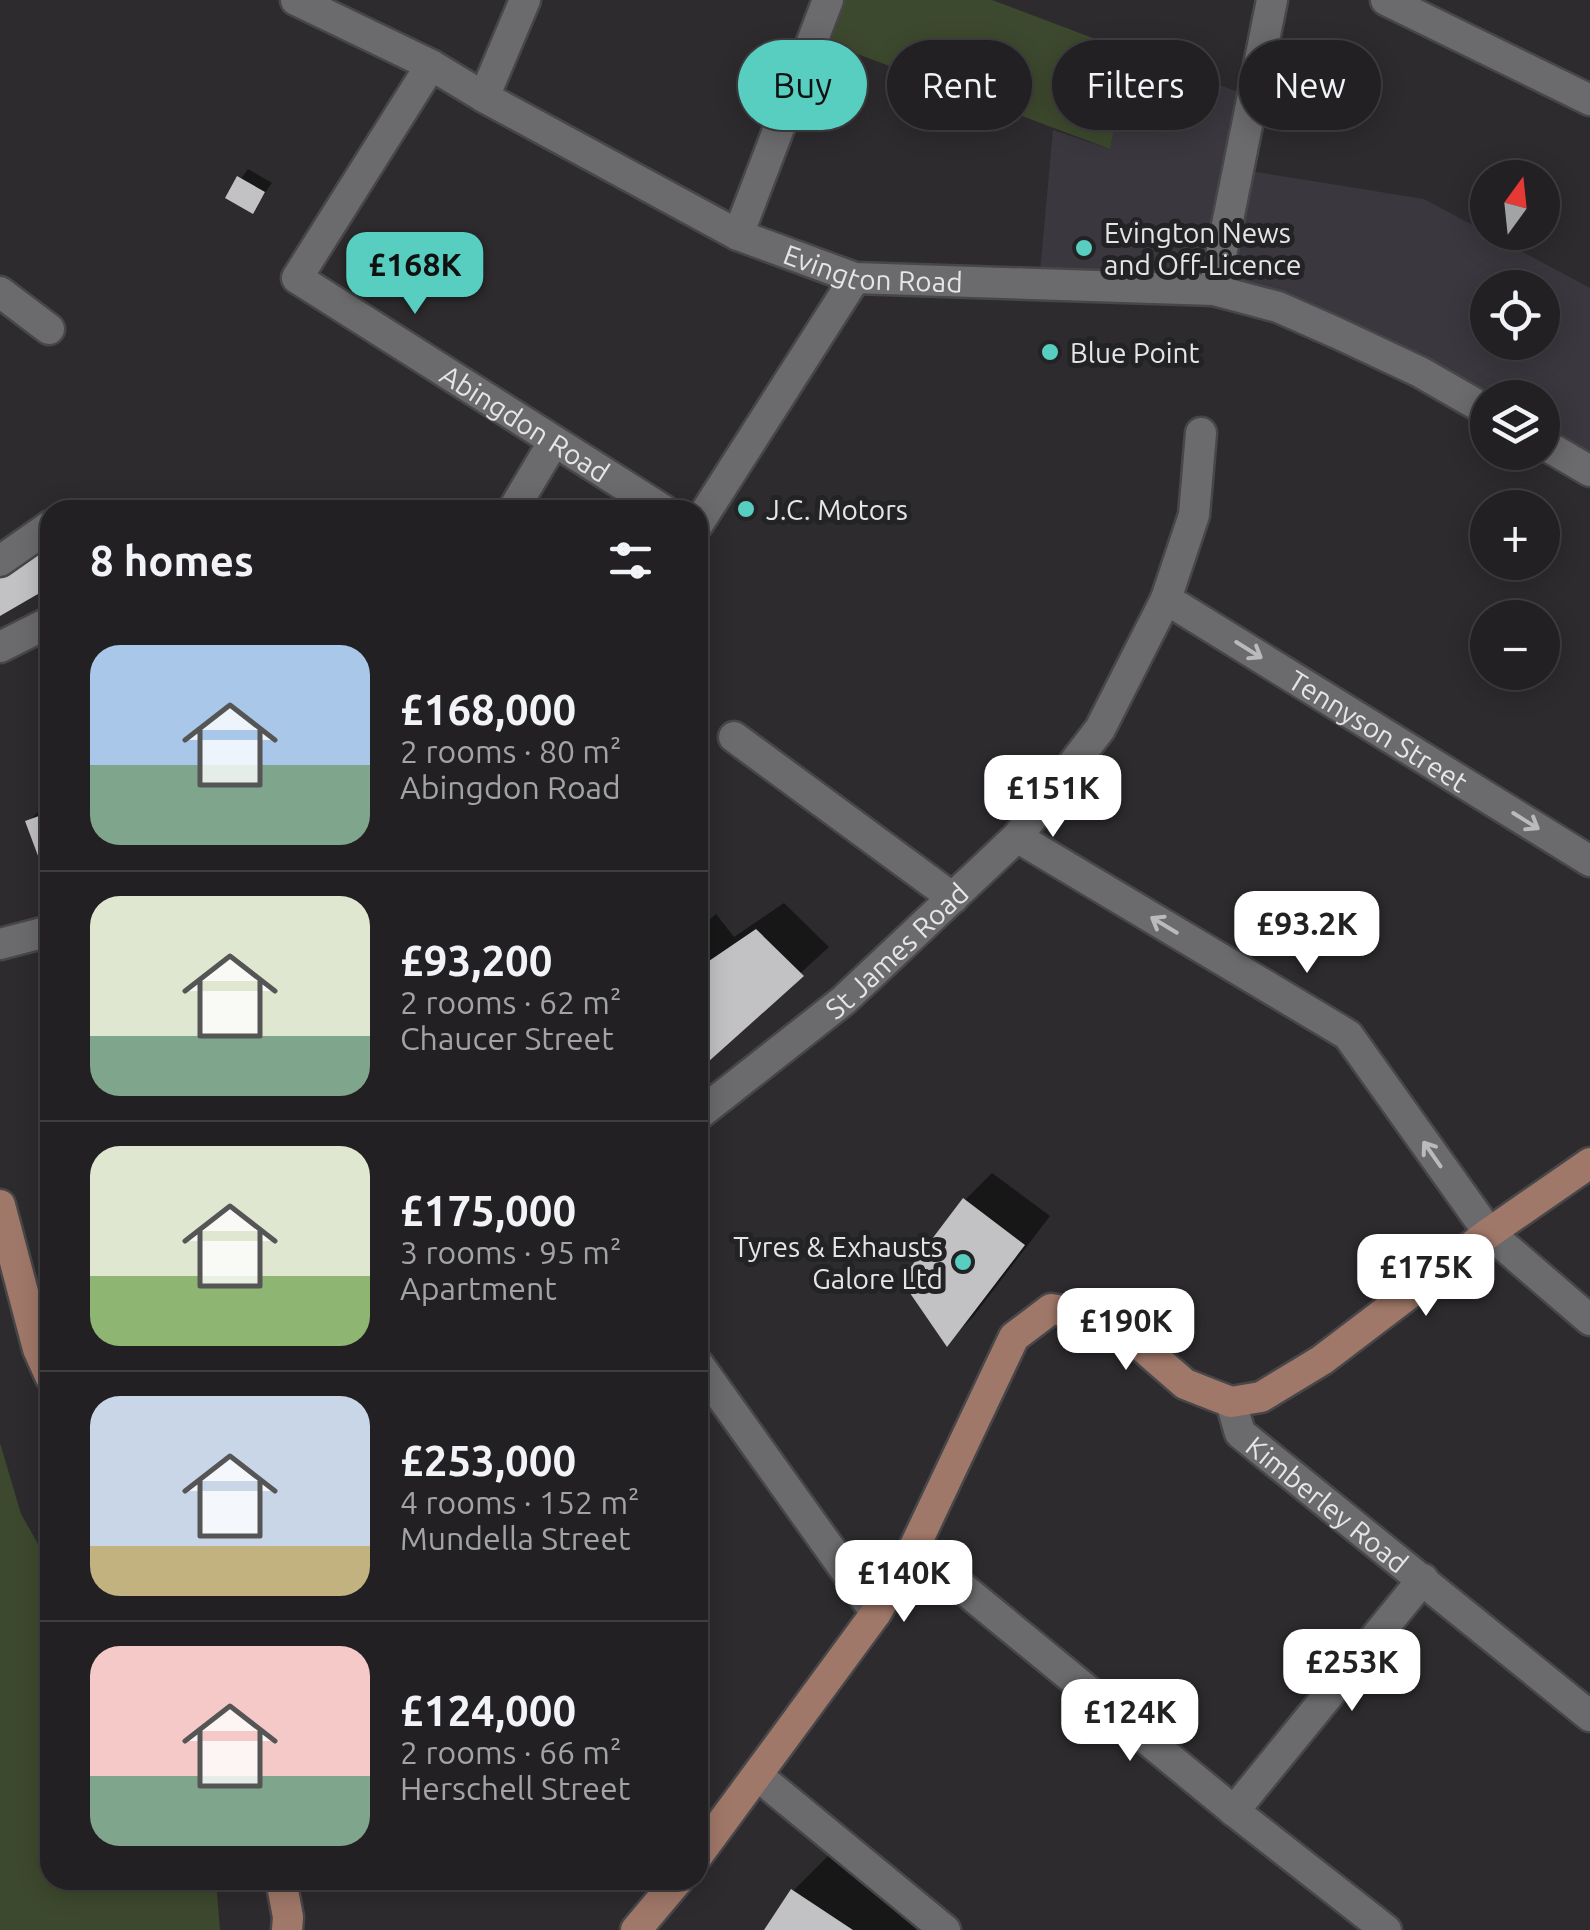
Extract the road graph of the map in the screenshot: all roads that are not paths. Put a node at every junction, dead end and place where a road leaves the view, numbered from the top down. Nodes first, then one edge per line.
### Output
1 (296, 0) edge
2 (525, 0) edge
3 (828, 0) edge
4 (1272, 0) edge
5 (1386, 0) edge
6 (431, 65) junction
7 (484, 97) junction
8 (1590, 100) edge
9 (738, 236) junction
10 (855, 278) junction
11 (1214, 290) junction
12 (0, 292) edge
13 (50, 329) dead end
14 (1470, 401) edge
15 (1200, 433) dead end
16 (554, 441) junction
17 (1560, 454) edge
18 (1590, 471) edge
19 (519, 500) edge
20 (647, 500) edge
21 (708, 508) edge
22 (40, 533) edge
23 (0, 561) edge
24 (1166, 599) junction
25 (40, 627) edge
26 (0, 647) edge
27 (734, 737) dead end
28 (1017, 838) junction
29 (1590, 860) edge
30 (953, 898) junction
31 (40, 934) edge
32 (0, 944) edge
33 (708, 1107) edge
34 (1590, 1162) edge
35 (0, 1205) edge
36 (1489, 1233) junction
37 (1590, 1320) edge
38 (40, 1354) edge
39 (708, 1378) edge
40 (1231, 1402) junction
41 (914, 1548) junction
42 (1423, 1579) junction
43 (876, 1613) junction
44 (1590, 1716) edge
45 (758, 1776) junction
46 (1234, 1811) junction
47 (708, 1841) edge
48 (283, 1890) edge
49 (671, 1890) edge
50 (646, 1923) edge
51 (290, 1926) edge
52 (945, 1930) edge
53 (1386, 1930) edge

1 - 6 street, Evington Road
2 - 7 street
3 - 9 street
4 - 11 street
5 - 8 street
6 - 7 street, Evington Road
6 - 16 street, Abingdon Road
7 - 9 street, Evington Road
9 - 10 street, Evington Road
10 - 11 street, Evington Road
10 - 21 street
11 - 14 street, Evington Road
12 - 13 street
15 - 24 street, St James Road
16 - 19 street
16 - 20 street, Abingdon Road
17 - 18 street
22 - 23 street
24 - 28 street, St James Road
24 -> 29 street, Tennyson Street
25 - 26 street
27 - 30 street
28 - 30 street, St James Road
36 -> 28 street
30 - 33 street, St James Road
31 - 32 street
34 - 36 main road
35 - 38 main road
36 - 37 street
36 - 40 main road
39 - 43 street
40 - 41 main road, Kimberley Road
40 - 42 street, Kimberley Road
41 - 43 main road
41 - 46 street
42 - 44 street, Kimberley Road
42 - 46 street
43 - 45 main road
45 - 47 main road
45 - 52 street
46 - 53 street
48 - 51 main road
49 - 50 main road

